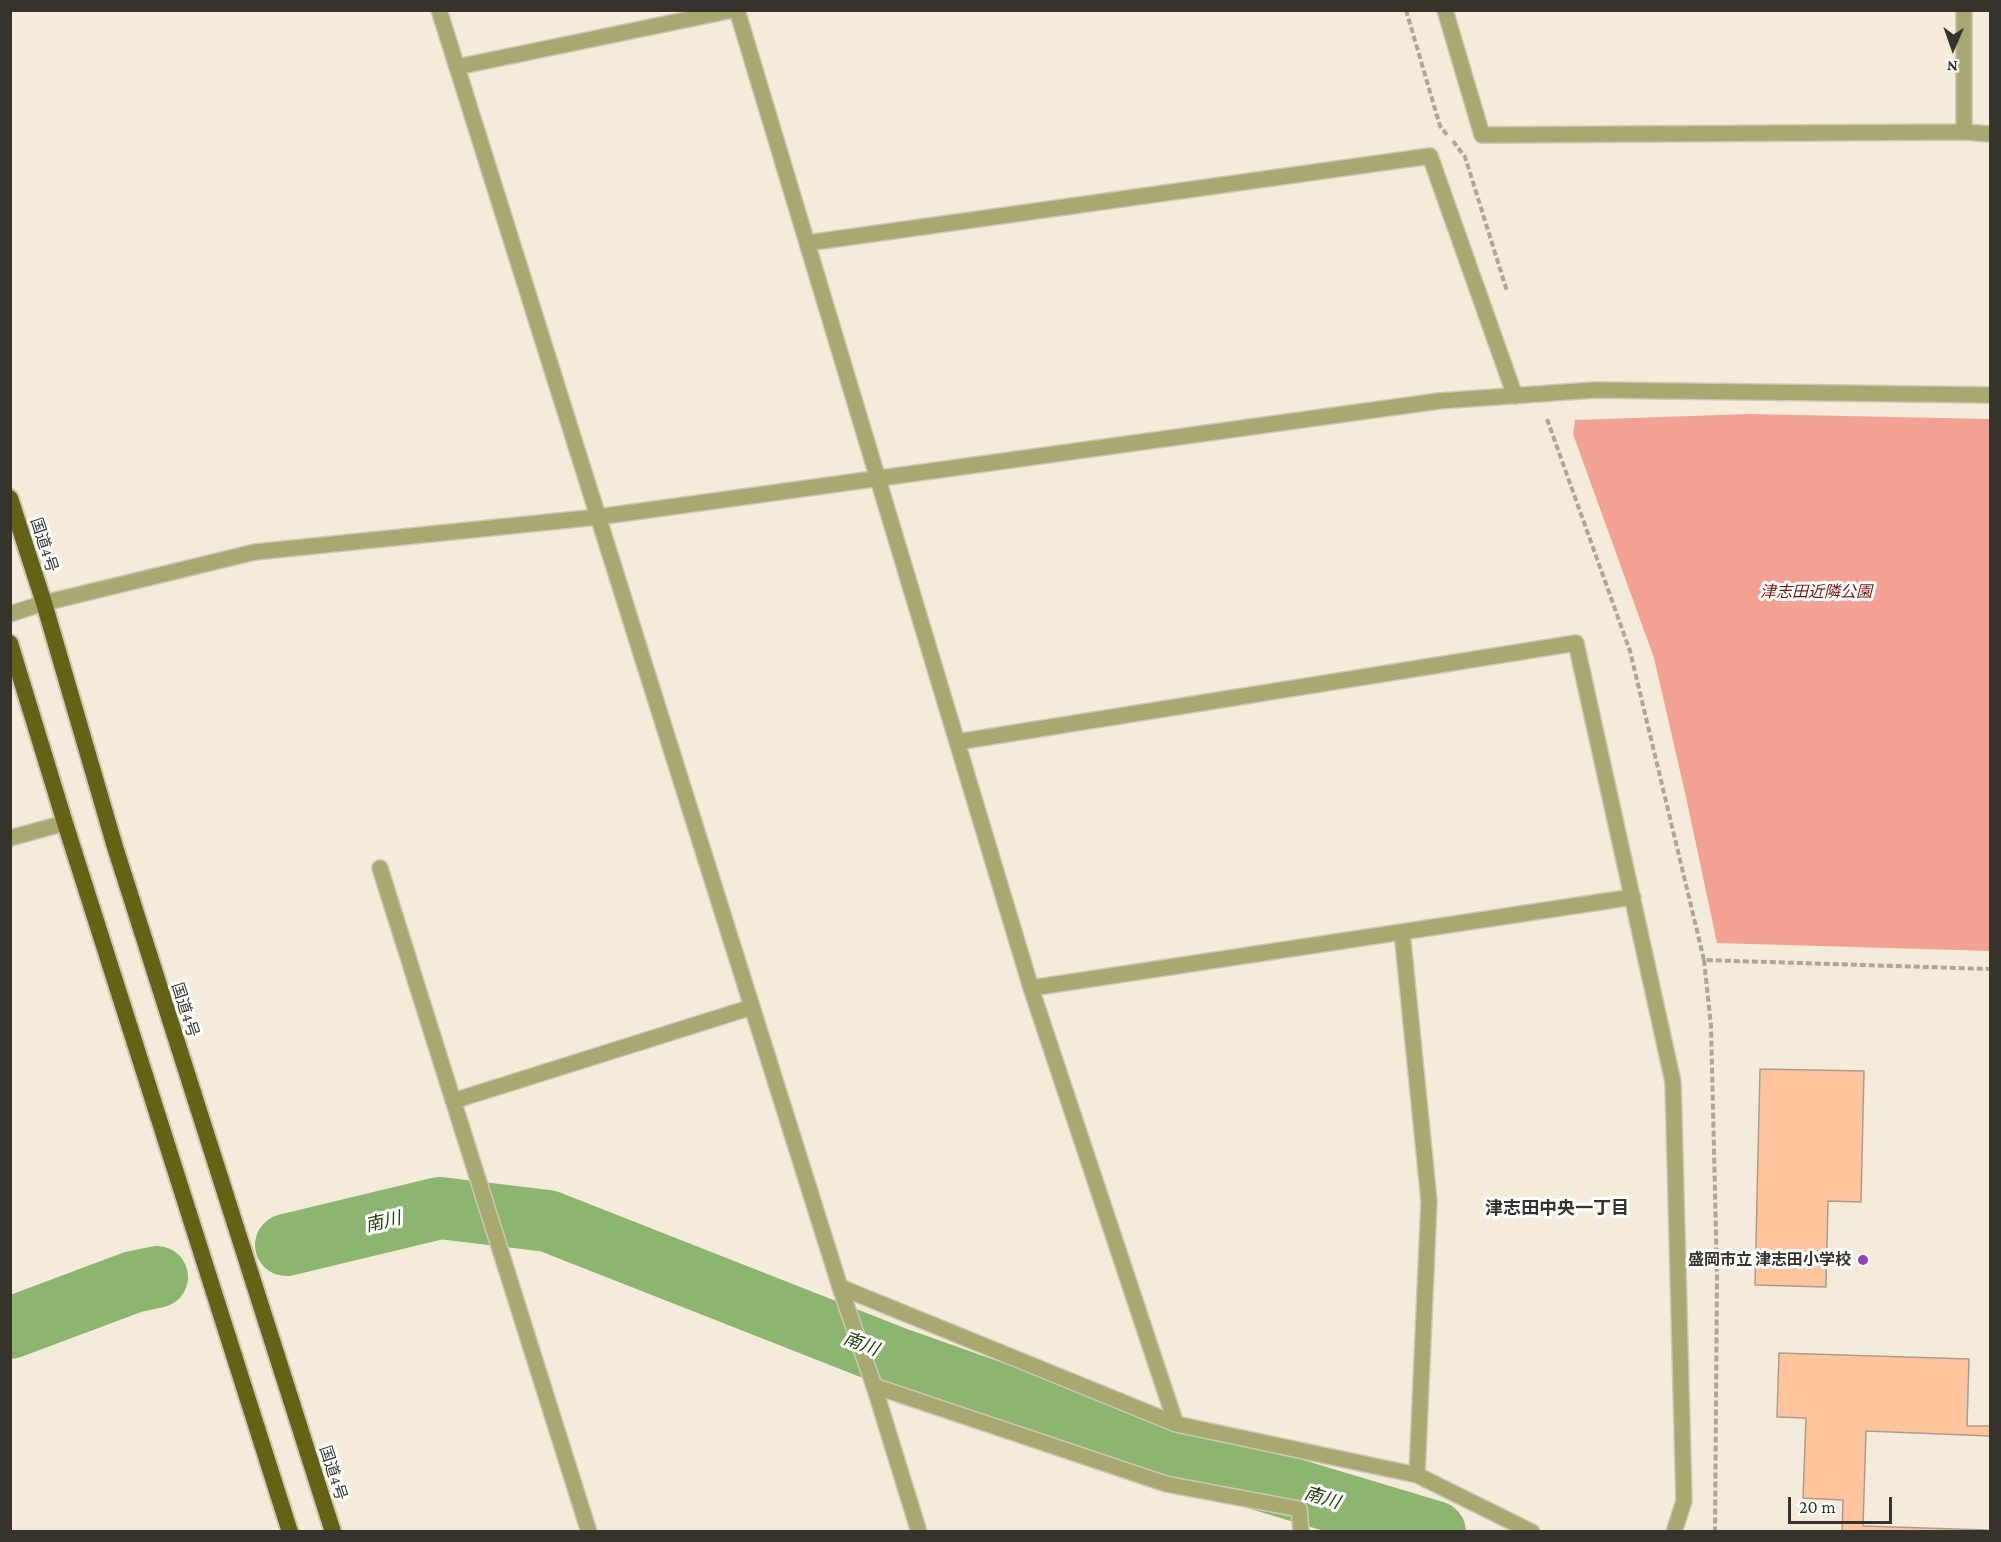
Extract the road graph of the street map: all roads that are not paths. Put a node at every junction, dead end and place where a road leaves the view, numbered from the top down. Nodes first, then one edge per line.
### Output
1 (439, 10) edge
2 (735, 10) edge
3 (1445, 10) edge
4 (1964, 10) edge
5 (456, 68) junction
6 (1964, 132) junction
7 (1990, 134) edge
8 (807, 243) junction
9 (1990, 395) edge
10 (1515, 396) junction
11 (877, 478) junction
12 (10, 498) edge
13 (598, 517) junction
14 (44, 603) junction
15 (10, 614) edge
16 (10, 643) edge
17 (957, 742) junction
18 (65, 823) junction
19 (10, 838) edge
20 (380, 868) dead end
21 (1632, 897) junction
22 (1402, 932) junction
23 (1031, 988) junction
24 (752, 1007) junction
25 (453, 1101) junction
26 (840, 1287) junction
27 (874, 1386) junction
28 (1176, 1424) junction
29 (1417, 1475) junction
30 (290, 1532) edge
31 (333, 1532) edge
32 (589, 1532) edge
33 (919, 1532) edge
34 (1301, 1532) edge
35 (1533, 1532) edge
36 (1674, 1532) edge

1 - 5 street
2 - 5 street
2 - 8 street
3 - 6 street
4 - 6 street
5 - 13 street
6 - 7 street
8 - 10 street
8 - 11 street
9 - 10 street
10 - 11 street
11 - 13 street
11 - 17 street
12 - 14 highway, 国道4号
13 - 14 street
13 - 24 street
14 - 15 street
14 - 31 highway, 国道4号
16 - 18 highway
17 - 21 street
17 - 23 street
18 - 19 street
18 - 30 highway
20 - 25 street
21 - 22 street
21 - 36 street
22 - 23 street
22 - 29 street
23 - 28 street
24 - 25 street
24 - 26 street
25 - 32 street
26 - 27 street
26 - 28 street
27 - 33 street
27 - 34 street
28 - 29 street
29 - 35 street

